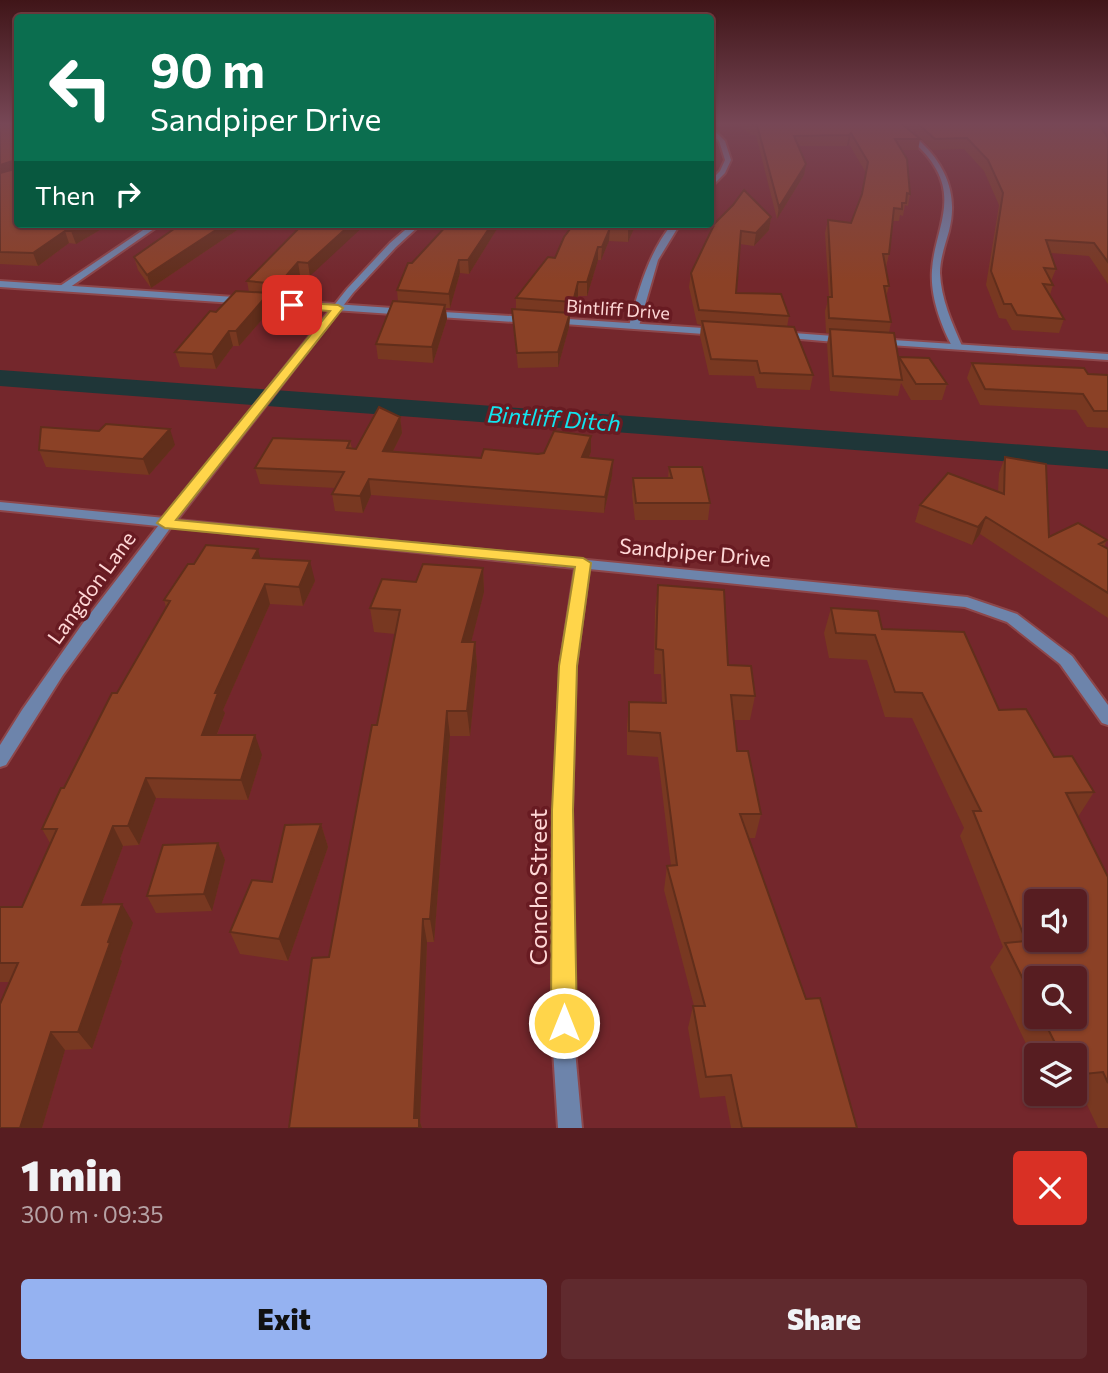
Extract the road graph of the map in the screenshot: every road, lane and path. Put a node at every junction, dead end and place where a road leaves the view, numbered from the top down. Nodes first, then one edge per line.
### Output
1 (943, 176) edge
2 (151, 228) edge
3 (413, 228) edge
4 (673, 228) edge
5 (0, 284) edge
6 (63, 288) junction
7 (338, 308) junction
8 (634, 326) junction
9 (729, 332) edge
10 (769, 335) edge
11 (957, 346) junction
12 (1108, 358) edge
13 (0, 506) edge
14 (165, 523) junction
15 (583, 563) junction
16 (1108, 718) edge
17 (0, 760) edge
18 (570, 1128) edge

1 - 11 street
2 - 6 street
3 - 7 street, Langdon Lane
4 - 8 street
5 - 6 street, Bintliff Drive
6 - 7 street, Bintliff Drive
7 - 8 street, Bintliff Drive
7 - 14 street, Langdon Lane
8 - 9 street, Bintliff Drive
10 - 11 street
11 - 12 street
13 - 14 street, Sandpiper Drive
14 - 15 street, Sandpiper Drive
14 - 17 street, Langdon Lane
15 - 16 street, Sandpiper Drive
15 - 18 street, Concho Street

